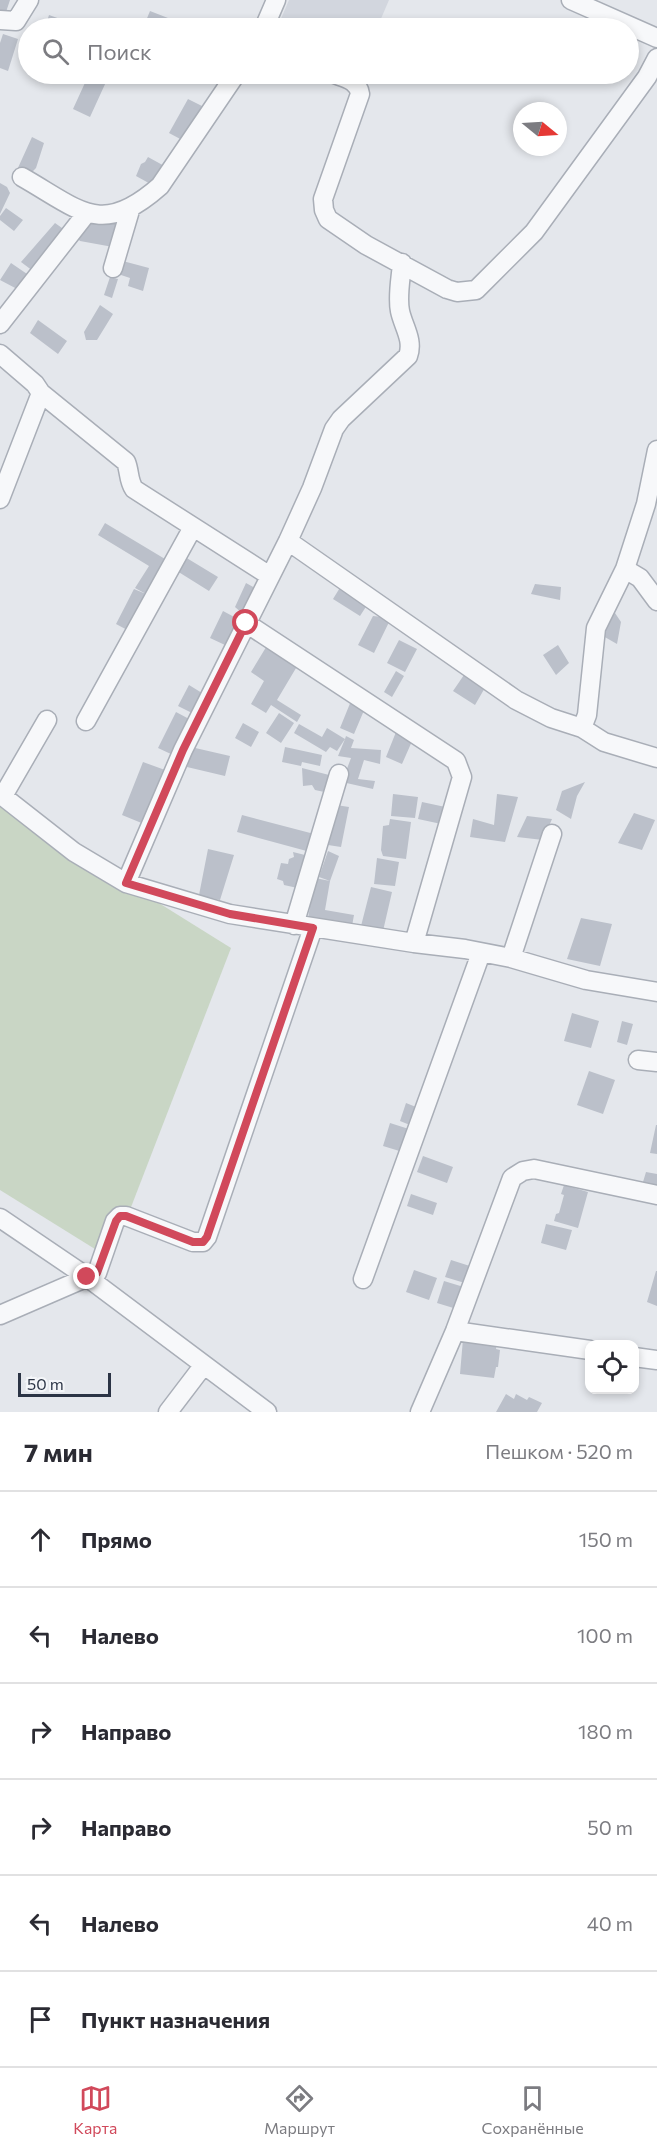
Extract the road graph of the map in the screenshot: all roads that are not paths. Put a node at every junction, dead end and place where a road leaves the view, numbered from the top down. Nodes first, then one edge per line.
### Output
1 (29, 0) edge
2 (276, 0) edge
3 (571, 0) edge
4 (268, 18) edge
5 (612, 18) edge
6 (0, 20) edge
7 (639, 30) edge
8 (657, 38) edge
9 (657, 58) edge
10 (229, 84) edge
11 (356, 84) edge
12 (22, 177) dead end
13 (131, 207) junction
14 (87, 214) junction
15 (402, 264) junction
16 (113, 268) dead end
17 (0, 324) edge
18 (0, 354) edge
19 (41, 393) junction
20 (657, 450) edge
21 (0, 499) edge
22 (193, 527) junction
23 (288, 541) junction
24 (625, 569) junction
25 (270, 576) junction
26 (657, 601) edge
27 (246, 623) junction
28 (47, 720) dead end
29 (86, 721) dead end
30 (582, 728) junction
31 (657, 758) edge
32 (339, 774) dead end
33 (1, 795) edge
34 (552, 834) dead end
35 (126, 883) junction
36 (294, 925) junction
37 (313, 928) junction
38 (414, 943) junction
39 (481, 953) junction
40 (511, 958) junction
41 (657, 992) edge
42 (638, 1060) dead end
43 (657, 1062) edge
44 (657, 1195) edge
45 (0, 1218) edge
46 (87, 1277) junction
47 (363, 1279) dead end
48 (0, 1315) edge
49 (455, 1331) junction
50 (585, 1349) edge
51 (639, 1358) edge
52 (657, 1360) edge
53 (203, 1366) junction
54 (168, 1412) edge
55 (267, 1412) edge
56 (420, 1412) edge

1 - 6 street
2 - 4 street
3 - 5 street
7 - 8 street
9 - 15 street
10 - 13 street
11 - 15 street
12 - 14 street
13 - 14 street
13 - 16 street
14 - 17 street
15 - 23 street
18 - 19 street
19 - 21 street
19 - 22 street
20 - 24 street
22 - 25 street
22 - 29 street
23 - 25 street
23 - 30 street
24 - 26 street
24 - 30 street
25 - 27 street
27 - 35 street
27 - 38 street
28 - 33 street
30 - 31 street
32 - 36 street
33 - 35 street
34 - 40 street
35 - 36 street
36 - 37 street
37 - 38 street
37 - 46 street
38 - 39 street
39 - 40 street
39 - 47 street
40 - 41 street
42 - 43 street
44 - 49 street
45 - 46 street
46 - 48 street
46 - 53 street
49 - 50 street
49 - 56 street
51 - 52 street
53 - 54 street
53 - 55 street

